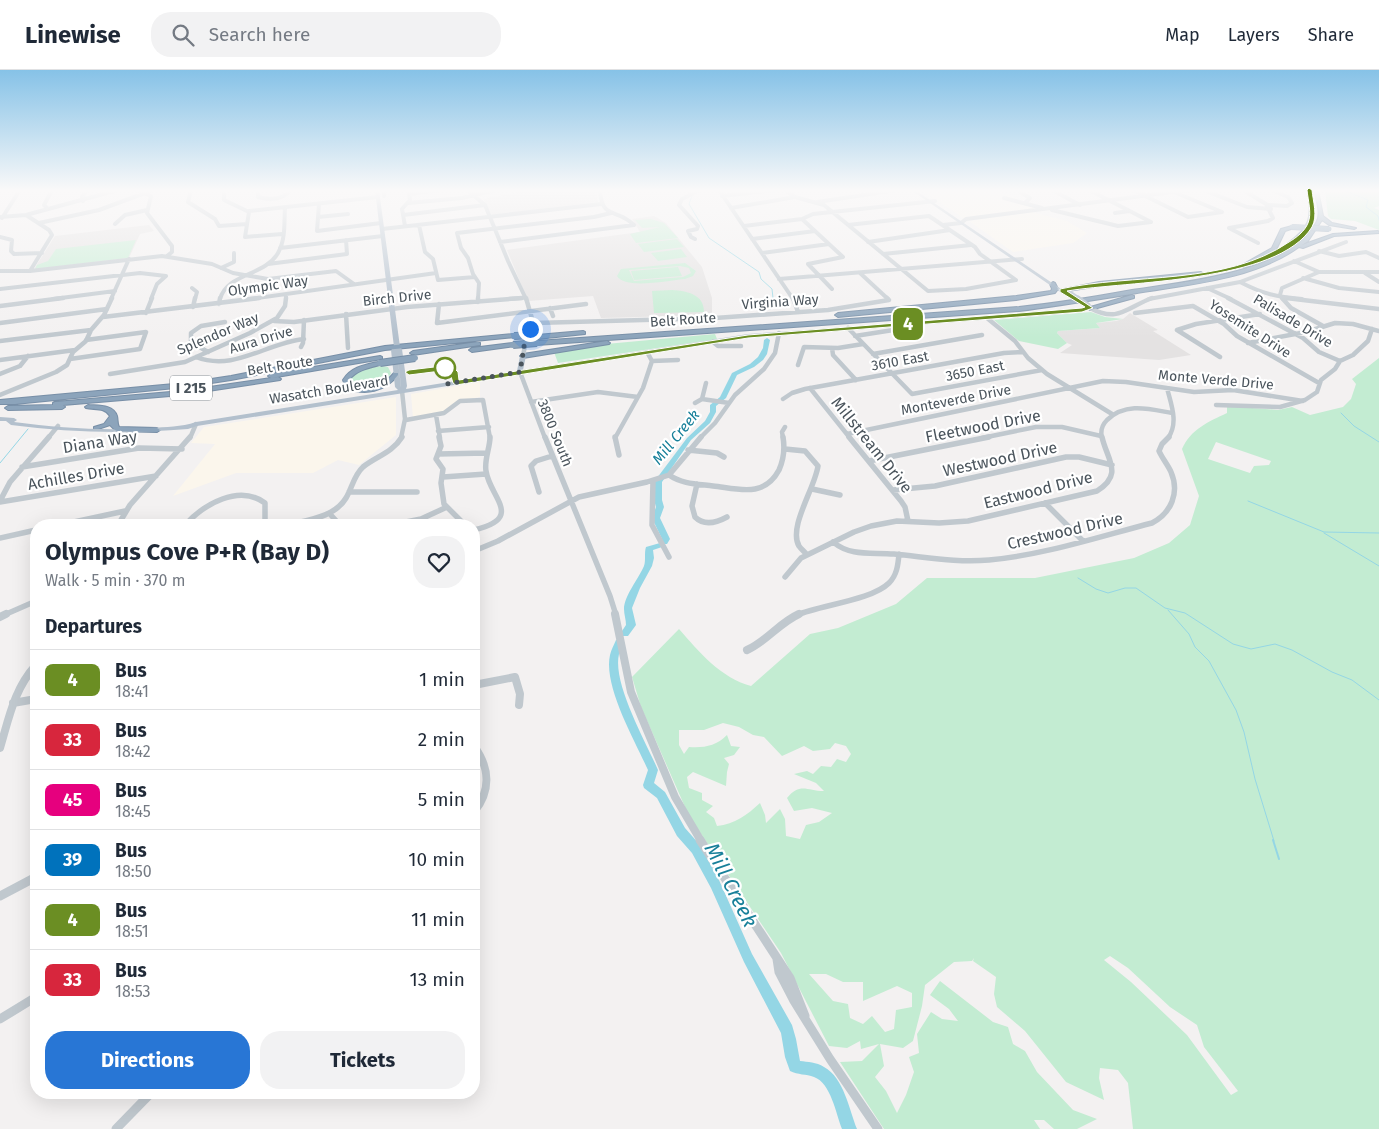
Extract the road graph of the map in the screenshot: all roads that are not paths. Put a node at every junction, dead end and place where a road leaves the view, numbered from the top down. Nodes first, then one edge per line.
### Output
1 (10, 239) edge
2 (50, 239) edge
3 (167, 239) edge
4 (281, 239) edge
5 (351, 239) edge
6 (383, 239) edge
7 (422, 239) edge
8 (460, 239) edge
9 (520, 239) edge
10 (756, 239) edge
11 (824, 239) edge
12 (865, 239) edge
13 (886, 239) edge
14 (963, 239) edge
15 (989, 239) edge
16 (1251, 239) edge
17 (1279, 239) edge
18 (1296, 239) edge
19 (1306, 239) edge
20 (1322, 239) edge
21 (346, 240) junction
22 (752, 240) joint
23 (500, 242) joint
24 (868, 242) junction
25 (1346, 242) dead end
26 (1258, 243) dead end
27 (829, 244) junction
28 (971, 245) junction
29 (280, 248) junction
30 (1319, 251) junction
31 (42, 253) junction
32 (234, 253) dead end
33 (762, 253) junction
34 (883, 254) junction
35 (1286, 254) junction
36 (167, 256) junction
37 (1379, 258) edge
38 (129, 259) junction
39 (1019, 260) junction
40 (1294, 261) junction
41 (992, 263) junction
42 (268, 264) junction
43 (1244, 266) junction
44 (221, 268) junction
45 (902, 270) junction
46 (30, 271) junction
47 (1362, 271) junction
48 (1, 272) edge
49 (1318, 272) junction
50 (1379, 272) edge
51 (436, 273) junction
52 (860, 273) junction
53 (1201, 274) junction
54 (122, 275) junction
55 (248, 276) junction
56 (819, 276) junction
57 (475, 277) junction
58 (1303, 278) junction
59 (388, 279) junction
60 (779, 279) junction
61 (1240, 282) junction
62 (1379, 282) edge
63 (354, 284) junction
64 (1172, 286) junction
65 (192, 288) dead end
66 (1208, 288) junction
67 (0, 289) edge
68 (832, 289) dead end
69 (1062, 289) junction
70 (115, 291) junction
71 (1379, 292) edge
72 (286, 295) junction
73 (1281, 297) junction
74 (524, 300) junction
75 (478, 302) junction
76 (219, 304) junction
77 (439, 304) junction
78 (579, 304) junction
79 (586, 304) dead end
80 (0, 306) edge
81 (1087, 306) junction
82 (1099, 306) junction
83 (193, 307) junction
84 (550, 308) junction
85 (107, 309) junction
86 (392, 309) junction
87 (1379, 309) edge
88 (582, 311) dead end
89 (798, 312) junction
90 (146, 313) junction
91 (1135, 313) dead end
92 (346, 314) junction
93 (529, 314) junction
94 (1103, 314) junction
95 (1260, 314) junction
96 (553, 316) dead end
97 (103, 317) junction
98 (812, 318) junction
99 (987, 318) junction
100 (304, 320) junction
101 (274, 321) junction
102 (1219, 321) junction
103 (225, 322) dead end
104 (526, 322) junction
105 (829, 322) junction
106 (0, 323) edge
107 (533, 325) junction
108 (1323, 326) junction
109 (524, 328) junction
110 (848, 328) junction
111 (906, 328) dead end
112 (1372, 329) junction
113 (92, 330) junction
114 (1379, 331) edge
115 (779, 333) junction
116 (526, 334) junction
117 (1296, 334) junction
118 (982, 335) dead end
119 (855, 336) junction
120 (304, 339) junction
121 (537, 339) junction
122 (86, 340) junction
123 (514, 340) junction
124 (0, 341) edge
125 (713, 342) junction
126 (1248, 343) junction
127 (863, 344) junction
128 (741, 346) dead end
129 (301, 347) dead end
130 (397, 347) junction
131 (348, 348) dead end
132 (832, 348) junction
133 (75, 350) junction
134 (208, 352) junction
135 (647, 352) junction
136 (1023, 352) junction
137 (873, 354) junction
138 (28, 356) junction
139 (523, 356) junction
140 (196, 357) junction
141 (1220, 357) dead end
142 (70, 359) junction
143 (0, 360) edge
144 (678, 360) dead end
145 (380, 361) junction
146 (652, 361) junction
147 (1340, 361) junction
148 (798, 365) dead end
149 (1042, 370) junction
150 (520, 372) junction
151 (0, 374) edge
152 (110, 374) dead end
153 (396, 374) junction
154 (892, 374) junction
155 (856, 380) junction
156 (706, 383) dead end
157 (1319, 383) junction
158 (1068, 387) junction
159 (810, 388) junction
160 (1167, 388) junction
161 (402, 391) junction
162 (2, 395) edge
163 (638, 397) junction
164 (702, 399) junction
165 (783, 399) dead end
166 (1303, 401) junction
167 (9, 402) junction
168 (531, 402) junction
169 (695, 403) dead end
170 (729, 403) junction
171 (0, 405) edge
172 (1216, 405) dead end
173 (1172, 413) junction
174 (1112, 414) junction
175 (436, 416) junction
176 (114, 417) junction
177 (0, 419) edge
178 (406, 420) junction
179 (196, 424) junction
180 (56, 427) junction
181 (489, 427) junction
182 (785, 427) dead end
183 (96, 428) junction
184 (116, 428) junction
185 (157, 430) junction
186 (438, 431) junction
187 (847, 434) junction
188 (1101, 436) junction
189 (785, 448) junction
190 (182, 449) junction
191 (688, 450) junction
192 (487, 453) junction
193 (438, 454) junction
194 (619, 455) dead end
195 (552, 456) junction
196 (724, 457) dead end
197 (869, 461) junction
198 (1112, 465) junction
199 (22, 467) junction
200 (486, 474) junction
201 (156, 476) junction
202 (666, 476) junction
203 (443, 478) junction
204 (655, 480) junction
205 (697, 484) junction
206 (812, 489) junction
207 (893, 490) junction
208 (348, 492) junction
209 (417, 492) dead end
210 (540, 492) dead end
211 (840, 495) dead end
212 (0, 501) edge
213 (572, 501) junction
214 (1045, 503) junction
215 (447, 507) junction
216 (125, 512) junction
217 (329, 513) junction
218 (727, 517) dead end
219 (90, 519) edge
220 (121, 519) edge
221 (190, 519) edge
222 (265, 519) edge
223 (308, 519) edge
224 (334, 519) edge
225 (421, 519) edge
226 (459, 519) edge
227 (908, 521) junction
228 (480, 528) edge
229 (30, 531) edge
230 (0, 538) edge
231 (1084, 541) junction
232 (833, 542) junction
233 (480, 548) edge
234 (899, 554) junction
235 (806, 555) junction
236 (669, 557) dead end
237 (785, 577) dead end
238 (30, 602) edge
239 (0, 617) edge
240 (747, 650) dead end
241 (30, 672) edge
242 (480, 684) edge
243 (30, 701) edge
244 (13, 703) junction
245 (519, 705) dead end
246 (0, 748) edge
247 (480, 754) edge
248 (480, 803) edge
249 (30, 880) edge
250 (1, 893) edge
251 (30, 1001) edge
252 (0, 1019) edge
253 (145, 1099) edge
254 (116, 1129) edge
255 (878, 1129) edge

1 - 31 street
2 - 31 street
3 - 36 street
4 - 29 street
5 - 21 street
6 - 59 main road
7 - 51 street
8 - 57 street
9 - 23 street
10 - 22 street
11 - 27 street
12 - 24 street
13 - 24 street
14 - 28 street
15 - 39 main road
16 - 26 street
17 - 43 highway, bridge
18 - 43 highway, Belt Route / I 215
19 - 35 highway, Belt Route / I 215
20 - 35 highway
21 - 29 street
21 - 42 street
22 - 33 street
23 - 74 street
24 - 34 street
25 - 30 street
27 - 33 street
27 - 56 street
28 - 34 street
28 - 41 street
29 - 42 street
30 - 37 street
30 - 40 street
31 - 46 street
32 - 44 street
33 - 60 street
34 - 45 street
35 - 64 highway, Belt Route / I 215
36 - 38 street
36 - 44 street
38 - 46 street
38 - 54 street
39 - 41 street
39 - 69 main road
40 - 49 street
40 - 61 street
41 - 45 street
41 - 45 street
42 - 55 street
43 - 53 highway, Belt Route / I 215
44 - 55 street
45 - 52 street
46 - 48 street
47 - 49 street
47 - 50 street
47 - 62 street
49 - 58 street
51 - 57 street
51 - 59 street, Olympic Way
52 - 56 street
52 - 89 street, Virginia Way
53 - 69 highway
53 - 98 highway, Belt Route / I 215
54 - 67 street
54 - 70 street
54 - 90 street
55 - 63 street
55 - 76 street
56 - 60 street
56 - 68 street
57 - 75 street
58 - 71 street
58 - 73 street
59 - 63 street, Olympic Way
59 - 86 main road
60 - 89 street
61 - 66 street
61 - 73 street
63 - 72 street, Olympic Way
64 - 82 highway
64 - 105 highway, Belt Route / I 215
65 - 83 street
66 - 94 street
66 - 95 street, Palisade Drive
69 - 81 main road, bridge
69 - 98 highway
70 - 80 street
70 - 85 street
72 - 76 street, Olympic Way
72 - 101 street, Splendor Way
73 - 87 street
73 - 108 street
74 - 75 street, Birch Drive
74 - 93 street
75 - 77 street, Birch Drive
76 - 83 street, Olympic Way
77 - 86 street, Birch Drive
77 - 93 street
78 - 79 street
78 - 84 street
78 - 88 street
81 - 82 highway
81 - 94 street
81 - 99 main road, Wasatch Boulevard
82 - 94 highway
83 - 90 street, Olympic Way
84 - 93 street
84 - 96 street
85 - 97 street
85 - 106 street
86 - 92 street, Birch Drive
86 - 130 main road
89 - 107 street, Virginia Way
90 - 97 street, Olympic Way
91 - 102 street, Yosemite Drive
92 - 100 street, Birch Drive
92 - 131 street
93 - 104 street
93 - 107 street
95 - 102 street
95 - 117 street, Palisade Drive
97 - 113 street
98 - 121 highway, Belt Route / I 215
99 - 110 main road, Wasatch Boulevard
99 - 136 street
100 - 101 street, Birch Drive
100 - 120 street
101 - 134 street, Splendor Way
102 - 126 street, Yosemite Drive
102 - 141 street
103 - 134 street
104 - 107 street
104 - 109 street
105 - 121 highway, Belt Route / I 215
105 - 139 highway
107 - 109 street
107 - 116 street
108 - 112 street
108 - 117 street
109 - 116 street
110 - 115 main road, Wasatch Boulevard
110 - 119 street
111 - 119 street
112 - 114 street
112 - 147 street
113 - 122 street
113 - 124 street
115 - 125 main road, Wasatch Boulevard
115 - 170 street
116 - 139 street
117 - 126 street
117 - 147 street, Palisade Drive
118 - 137 street
119 - 127 street
120 - 129 street
120 - 140 street, Aura Drive
121 - 123 highway, Belt Route / I 215, bridge
122 - 133 street
122 - 142 street
123 - 130 highway
123 - 145 highway, Belt Route / I 215, bridge
125 - 128 street
125 - 135 main road, Wasatch Boulevard
126 - 157 street, Yosemite Drive
127 - 132 street
127 - 137 street
130 - 153 main road
130 - 161 main road
130 - 167 highway
132 - 148 street
132 - 155 street
133 - 138 street
133 - 142 street
134 - 140 street, Splendor Way
135 - 146 street
135 - 150 main road, Wasatch Boulevard
136 - 149 street
136 - 154 street, 3610 East
137 - 154 street
138 - 143 street
138 - 151 street
139 - 150 main road
140 - 152 street, Splendor Way
142 - 162 street
144 - 146 street
145 - 153 highway
145 - 167 highway, Belt Route / I 215
145 - 171 highway, Belt Route / I 215
146 - 163 street
147 - 157 street
149 - 154 street, 3650 East
149 - 158 street
150 - 161 main road, Wasatch Boulevard
150 - 168 street, 3800 South
153 - 161 main road
154 - 155 street, 3610 East
155 - 159 street, 3610 East
156 - 164 street
157 - 166 street
158 - 160 street, Monte Verde Drive
158 - 174 street
158 - 187 street, Monteverde Drive
159 - 165 street, 3610 East
159 - 187 street, Millstream Drive
160 - 166 street, Monte Verde Drive
160 - 173 street, Crestwood Drive
161 - 178 street
161 - 179 main road, Wasatch Boulevard
163 - 168 street
163 - 194 street
164 - 169 street
164 - 170 street
166 - 172 street
167 - 171 highway, Belt Route / I 215
168 - 195 street, 3800 South
170 - 191 street
171 - 176 highway
173 - 174 street
173 - 231 street, Crestwood Drive
174 - 188 street
175 - 178 street
175 - 181 street
175 - 186 street
176 - 183 highway
176 - 184 highway
177 - 180 main road, Wasatch Boulevard
178 - 208 street
179 - 184 main road, Wasatch Boulevard
179 - 185 main road, Wasatch Boulevard
179 - 190 street
180 - 183 main road, Wasatch Boulevard
180 - 185 main road, Wasatch Boulevard
180 - 199 street
181 - 186 street
181 - 192 street
182 - 189 street
183 - 184 main road, Wasatch Boulevard
184 - 185 highway
186 - 193 street
187 - 197 street, Millstream Drive
188 - 197 street, Fleetwood Drive
188 - 198 street, Eastwood Drive
189 - 205 street
189 - 206 street
190 - 199 street, Diana Way
190 - 201 street
191 - 196 street
191 - 202 street
192 - 193 street
192 - 200 street
193 - 203 street
195 - 210 street
195 - 213 street, 3800 South
197 - 207 street, Millstream Drive
198 - 207 street, Westwood Drive
198 - 214 street, Eastwood Drive
199 - 212 street
200 - 203 street
200 - 228 street
201 - 212 street, Achilles Drive
201 - 216 street
202 - 204 street
202 - 205 street
203 - 215 street
204 - 213 street
204 - 236 street
205 - 218 street
206 - 211 street
206 - 235 street
207 - 227 street, Millstream Drive
208 - 209 street
208 - 217 street
213 - 233 street
213 - 255 street, 3800 South
214 - 227 street, Eastwood Drive
214 - 231 street
215 - 225 street
215 - 226 street
216 - 219 street
216 - 220 street
217 - 223 street
217 - 224 street
221 - 222 street
227 - 232 street, Eastwood Drive
229 - 230 street
231 - 234 street, Crestwood Drive
232 - 234 street, Crestwood Drive
232 - 235 street, Eastwood Drive
234 - 240 street
235 - 237 street, Eastwood Drive
238 - 239 street
241 - 244 street
242 - 245 street
243 - 244 street
244 - 246 street
247 - 248 street
249 - 250 street
251 - 252 street
253 - 254 street

